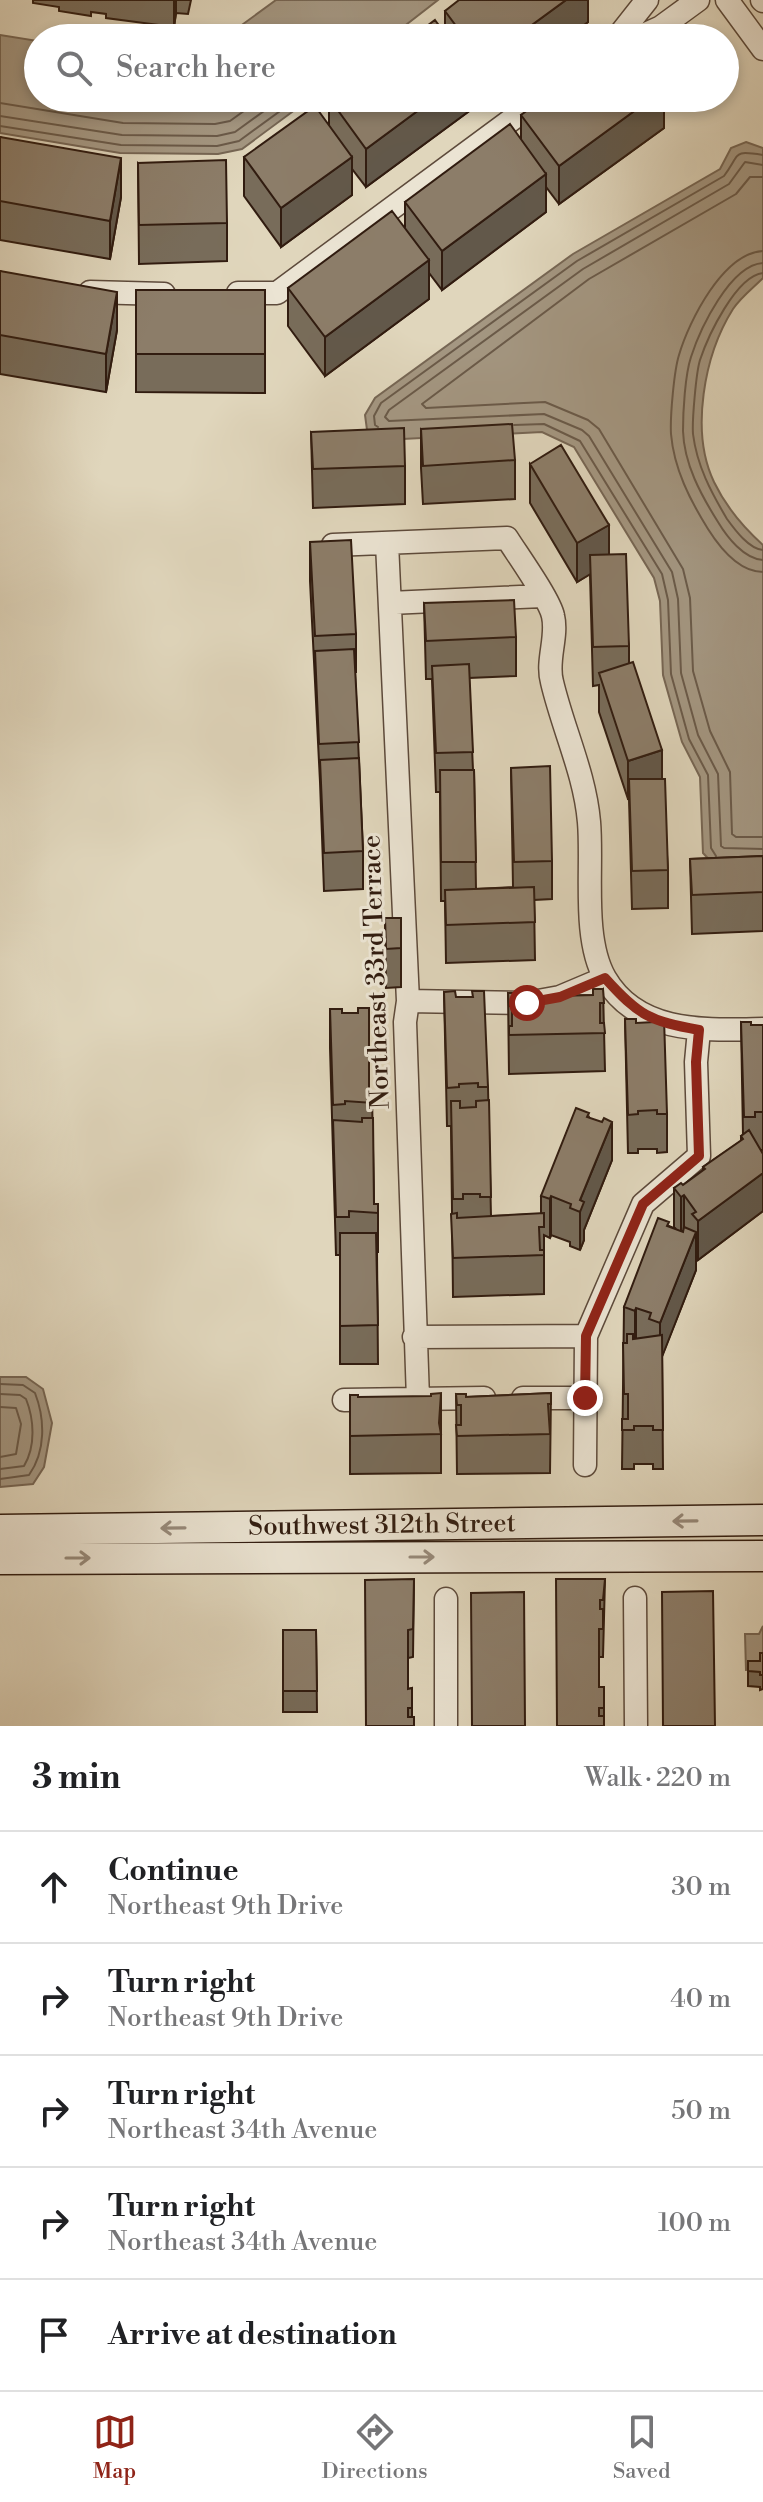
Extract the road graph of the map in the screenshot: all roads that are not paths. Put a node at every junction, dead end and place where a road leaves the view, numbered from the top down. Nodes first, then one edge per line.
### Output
1 (647, 0) edge
2 (698, 0) edge
3 (727, 0) edge
4 (628, 24) edge
5 (665, 24) edge
6 (763, 49) edge
7 (522, 112) edge
8 (73, 289) edge
9 (214, 293) edge
10 (182, 294) edge
11 (387, 543) junction
12 (333, 545) edge
13 (543, 596) junction
14 (390, 603) junction
15 (605, 978) junction
16 (408, 1001) junction
17 (763, 1029) edge
18 (699, 1030) junction
19 (586, 1336) junction
20 (414, 1337) junction
21 (585, 1398) junction
22 (418, 1399) junction
23 (344, 1400) dead end
24 (585, 1465) dead end
25 (763, 1520) edge
26 (428, 1525) junction
27 (0, 1530) edge
28 (763, 1556) edge
29 (192, 1558) junction
30 (0, 1559) edge
31 (635, 1598) dead end
32 (446, 1599) dead end
33 (446, 1726) edge
34 (636, 1726) edge

1 - 4 street
2 - 5 street
3 - 6 street
7 - 9 street
8 - 10 street
11 - 12 street
11 - 13 street
11 - 14 street, Northeast 33rd Terrace
13 - 14 street
13 - 15 street
14 - 16 street, Northeast 33rd Terrace
15 - 16 street
15 - 18 street
16 - 20 street, Northeast 33rd Terrace
17 - 18 street
18 - 19 street
19 - 20 street
19 - 21 street
20 - 22 street, Northeast 33rd Terrace
21 - 22 street
21 - 24 street
22 - 23 street
25 -> 26 main road, Southwest 312th Street
26 -> 27 main road, Southwest 312th Street
26 - 29 main road
29 -> 28 main road, Southwest 312th Street
30 -> 29 main road, Southwest 312th Street
31 - 34 street
32 - 33 street

